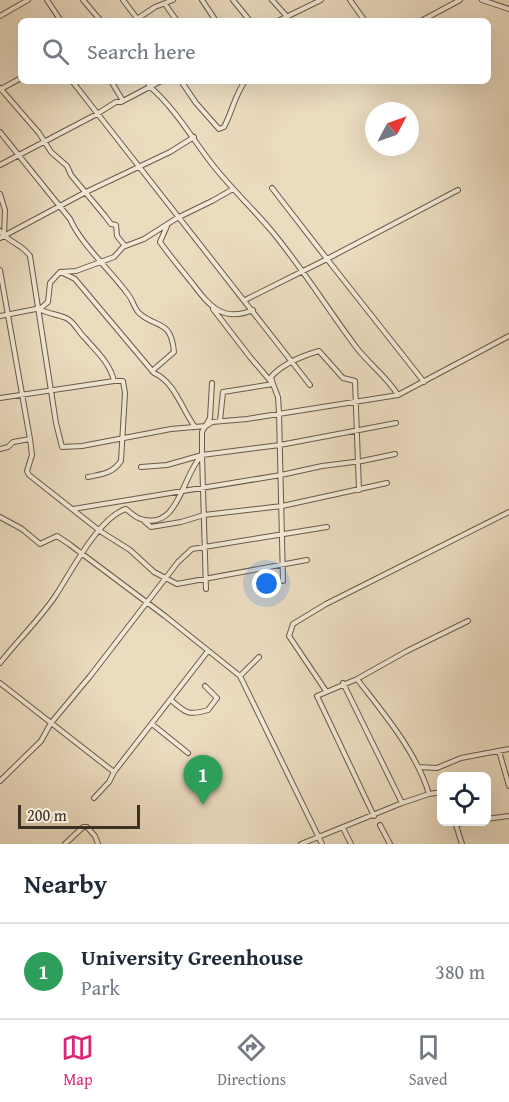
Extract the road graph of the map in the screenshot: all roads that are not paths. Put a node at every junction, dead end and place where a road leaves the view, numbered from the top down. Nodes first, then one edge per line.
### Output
1 (28, 0) edge
2 (47, 0) edge
3 (83, 0) edge
4 (123, 0) edge
5 (173, 0) edge
6 (202, 0) edge
7 (233, 0) edge
8 (272, 0) edge
9 (308, 0) edge
10 (321, 0) edge
11 (350, 0) edge
12 (460, 0) edge
13 (482, 0) edge
14 (165, 4) junction
15 (311, 5) junction
16 (509, 9) edge
17 (0, 16) edge
18 (59, 18) edge
19 (98, 18) edge
20 (136, 18) edge
21 (140, 18) edge
22 (175, 18) edge
23 (214, 18) edge
24 (248, 18) edge
25 (288, 18) edge
26 (291, 18) edge
27 (363, 18) edge
28 (427, 18) edge
29 (18, 79) edge
30 (75, 84) edge
31 (113, 84) edge
32 (147, 84) edge
33 (149, 84) edge
34 (183, 84) edge
35 (243, 84) edge
36 (0, 88) edge
37 (123, 101) junction
38 (97, 114) junction
39 (0, 132) edge
40 (194, 137) junction
41 (45, 142) junction
42 (19, 156) junction
43 (0, 165) edge
44 (140, 167) junction
45 (272, 188) dead end
46 (233, 189) junction
47 (458, 190) dead end
48 (86, 192) junction
49 (0, 194) edge
50 (60, 206) junction
51 (180, 217) junction
52 (168, 225) junction
53 (0, 231) edge
54 (2, 237) edge
55 (125, 246) junction
56 (327, 258) junction
57 (101, 261) junction
58 (0, 270) edge
59 (60, 272) junction
60 (302, 272) junction
61 (245, 300) junction
62 (39, 308) junction
63 (213, 309) junction
64 (253, 310) junction
65 (9, 314) junction
66 (0, 316) edge
67 (509, 336) edge
68 (291, 361) junction
69 (152, 371) junction
70 (114, 381) junction
71 (423, 382) junction
72 (212, 383) dead end
73 (273, 384) junction
74 (310, 386) dead end
75 (52, 389) junction
76 (22, 395) junction
77 (398, 395) junction
78 (0, 398) edge
79 (356, 400) junction
80 (279, 413) junction
81 (220, 421) junction
82 (396, 423) dead end
83 (206, 426) junction
84 (195, 427) junction
85 (357, 430) junction
86 (123, 438) junction
87 (30, 439) junction
88 (280, 445) junction
89 (0, 449) edge
90 (395, 454) dead end
91 (202, 455) junction
92 (358, 462) junction
93 (141, 467) dead end
94 (281, 475) junction
95 (88, 477) dead end
96 (387, 483) dead end
97 (203, 487) junction
98 (183, 490) junction
99 (359, 490) junction
100 (282, 506) junction
101 (72, 509) junction
102 (509, 512) edge
103 (204, 515) junction
104 (0, 517) edge
105 (143, 520) junction
106 (327, 527) dead end
107 (100, 531) junction
108 (282, 534) junction
109 (204, 548) junction
110 (81, 554) junction
111 (307, 560) dead end
112 (282, 565) junction
113 (206, 578) junction
114 (166, 579) junction
115 (283, 581) dead end
116 (206, 589) dead end
117 (147, 603) junction
118 (468, 621) dead end
119 (208, 651) junction
120 (259, 657) dead end
121 (0, 663) edge
122 (240, 676) junction
123 (357, 679) junction
124 (0, 683) edge
125 (343, 684) junction
126 (205, 686) dead end
127 (326, 691) junction
128 (171, 700) junction
129 (51, 723) junction
130 (153, 724) junction
131 (509, 749) edge
132 (499, 751) junction
133 (188, 753) dead end
134 (418, 767) junction
135 (114, 772) junction
136 (0, 782) edge
137 (509, 786) edge
138 (437, 793) edge
139 (429, 794) junction
140 (94, 798) dead end
141 (402, 804) junction
142 (374, 816) junction
143 (509, 816) edge
144 (491, 818) edge
145 (380, 825) dead end
146 (457, 826) edge
147 (343, 828) junction
148 (319, 837) junction
149 (64, 844) edge
150 (98, 844) edge
151 (301, 844) edge
152 (322, 844) edge
153 (351, 844) edge
154 (390, 844) edge
155 (462, 844) edge

1 - 17 street
2 - 18 street
3 - 19 street
4 - 20 street
5 - 14 street
6 - 23 street
7 - 24 street
8 - 25 street
9 - 15 street
10 - 15 street
11 - 27 street
12 - 28 street
13 - 16 street
14 - 21 street
14 - 22 street
15 - 26 street
29 - 36 street
30 - 38 street
31 - 37 street
32 - 37 street
33 - 40 street
34 - 35 street
36 - 41 street
37 - 38 street
38 - 41 street
38 - 44 street
39 - 42 street
40 - 44 street
40 - 46 street
41 - 42 street
41 - 48 street
42 - 43 street
42 - 50 street
44 - 48 street
44 - 51 street
45 - 56 street
46 - 51 street
46 - 60 street
47 - 56 street
48 - 50 street
48 - 55 street
49 - 54 street
50 - 54 street
50 - 57 street
51 - 52 street
51 - 61 street
52 - 55 street
52 - 63 street
53 - 54 street
54 - 62 street
55 - 57 street
56 - 60 street
56 - 71 street
57 - 59 street
57 - 69 street
58 - 65 street
59 - 62 street
59 - 69 street
60 - 61 street
60 - 77 street
61 - 64 street
62 - 65 street
62 - 70 street
62 - 75 street
63 - 64 street
63 - 73 street
64 - 68 street
65 - 66 street
65 - 76 street
67 - 71 street
68 - 73 street
68 - 74 street
68 - 79 street
69 - 84 street
70 - 75 street
70 - 86 street
71 - 77 street
72 - 83 street
73 - 80 street
73 - 81 street
75 - 76 street
75 - 86 street
76 - 78 street
76 - 87 street
77 - 79 street
79 - 80 street
79 - 85 street
80 - 81 street
80 - 88 street
81 - 83 street
82 - 85 street
83 - 84 street
83 - 91 street
84 - 86 street
85 - 88 street
85 - 92 street
86 - 95 street
87 - 89 street
87 - 101 street
88 - 91 street
88 - 94 street
90 - 92 street
91 - 93 street
91 - 97 street
91 - 98 street
92 - 94 street
92 - 99 street
94 - 97 street
94 - 100 street
96 - 99 street
97 - 98 street
97 - 103 street
98 - 101 street
98 - 105 street
99 - 100 street
100 - 103 street
100 - 108 street
101 - 107 street
102 - 127 street
103 - 105 street
103 - 109 street
104 - 110 street
105 - 107 street
106 - 108 street
107 - 110 street
107 - 114 street
108 - 109 street
108 - 112 street
109 - 113 street
109 - 114 street
110 - 117 street
110 - 121 street
111 - 112 street
112 - 113 street
112 - 115 street
113 - 114 street
113 - 116 street
114 - 117 street
117 - 119 street
117 - 129 street
118 - 123 street
119 - 122 street
119 - 128 street
120 - 122 street
122 - 148 street
123 - 125 street
123 - 134 street
124 - 129 street
125 - 127 street
125 - 141 street
126 - 128 street
127 - 142 street
128 - 130 street
129 - 135 street
129 - 136 street
130 - 133 street
130 - 135 street
131 - 132 street
132 - 134 street
132 - 137 street
134 - 139 street
135 - 140 street
138 - 139 street
139 - 141 street
141 - 142 street
142 - 147 street
143 - 144 street
145 - 154 street
146 - 155 street
147 - 148 street
147 - 153 street
148 - 151 street
148 - 152 street
149 - 150 street

